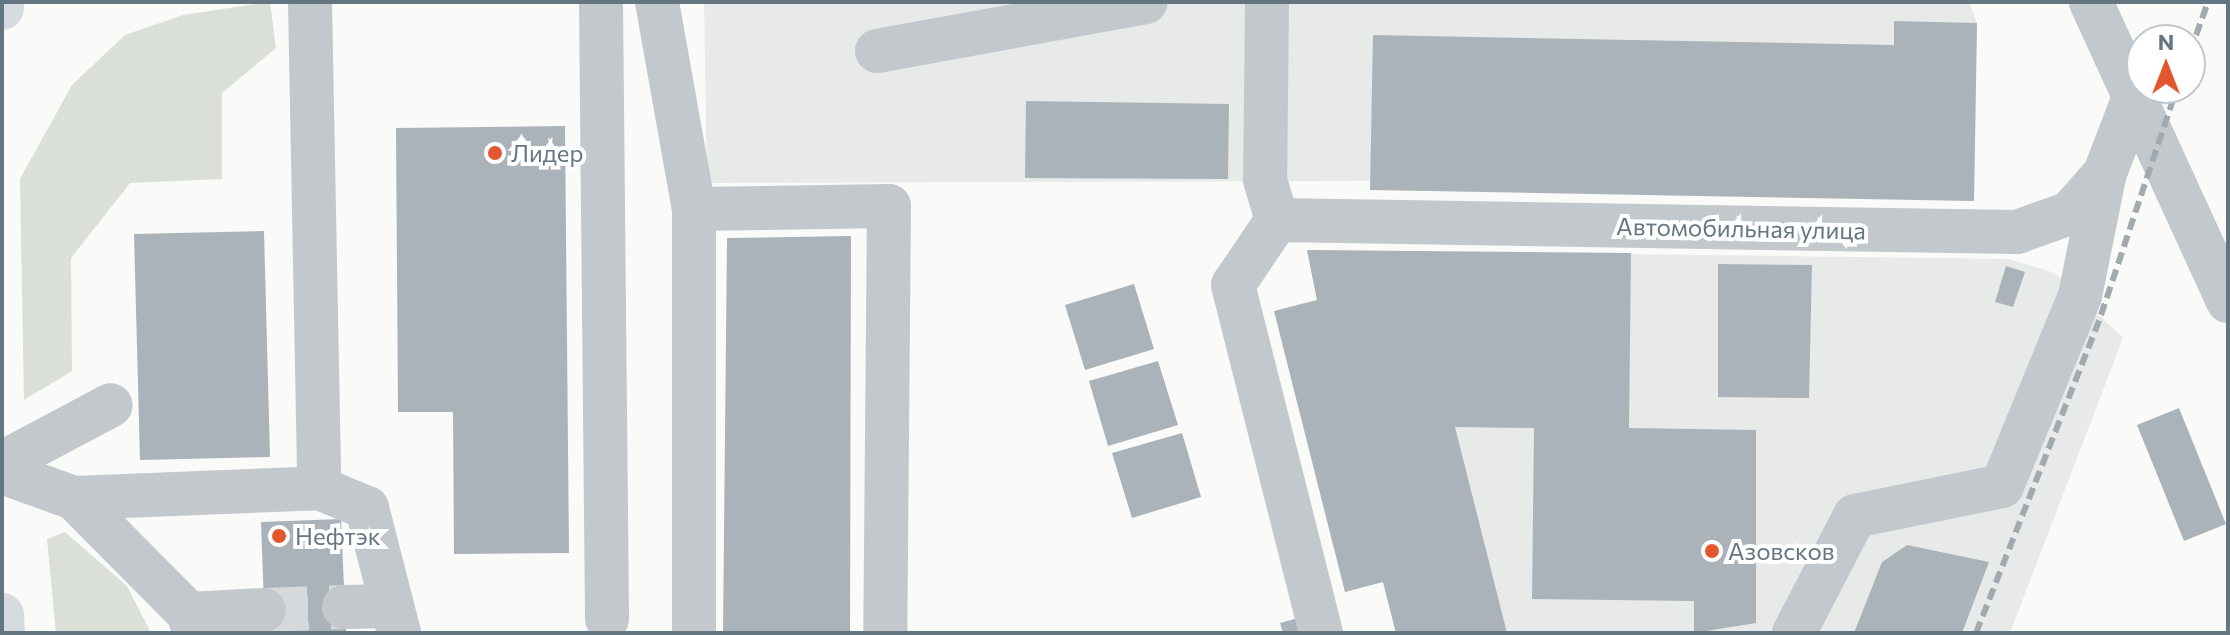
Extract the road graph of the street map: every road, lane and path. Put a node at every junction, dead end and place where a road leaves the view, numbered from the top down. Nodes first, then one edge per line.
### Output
1 (310, 2) edge
2 (601, 2) edge
3 (657, 2) edge
4 (1146, 2) edge
5 (1267, 2) edge
6 (2091, 2) edge
7 (877, 51) dead end
8 (2126, 84) edge
9 (2131, 104) edge
10 (2135, 104) edge
11 (2105, 173) junction
12 (694, 209) junction
13 (1277, 220) junction
14 (2228, 301) edge
15 (111, 405) dead end
16 (2, 463) edge
17 (2, 472) edge
18 (319, 488) junction
19 (74, 498) junction
20 (344, 607) tunnel mouth
21 (264, 610) tunnel mouth
22 (2, 615) edge
23 (607, 619) dead end
24 (395, 620) edge
25 (192, 624) edge
26 (3, 633) edge
27 (694, 633) edge
28 (885, 633) edge
29 (1321, 633) edge
30 (1794, 633) edge

1 - 18 street
2 - 23 street
3 - 12 street
4 - 7 street
5 - 13 street
6 - 8 street
9 - 11 street, Автомобильная улица
10 - 14 street
11 - 13 street, Автомобильная улица
11 - 30 street
12 - 27 street
12 - 28 street
13 - 29 street
15 - 16 street
17 - 19 street
18 - 19 street
18 - 24 street
19 - 25 street
20 - 24 street
21 - 25 street
22 - 26 main road

